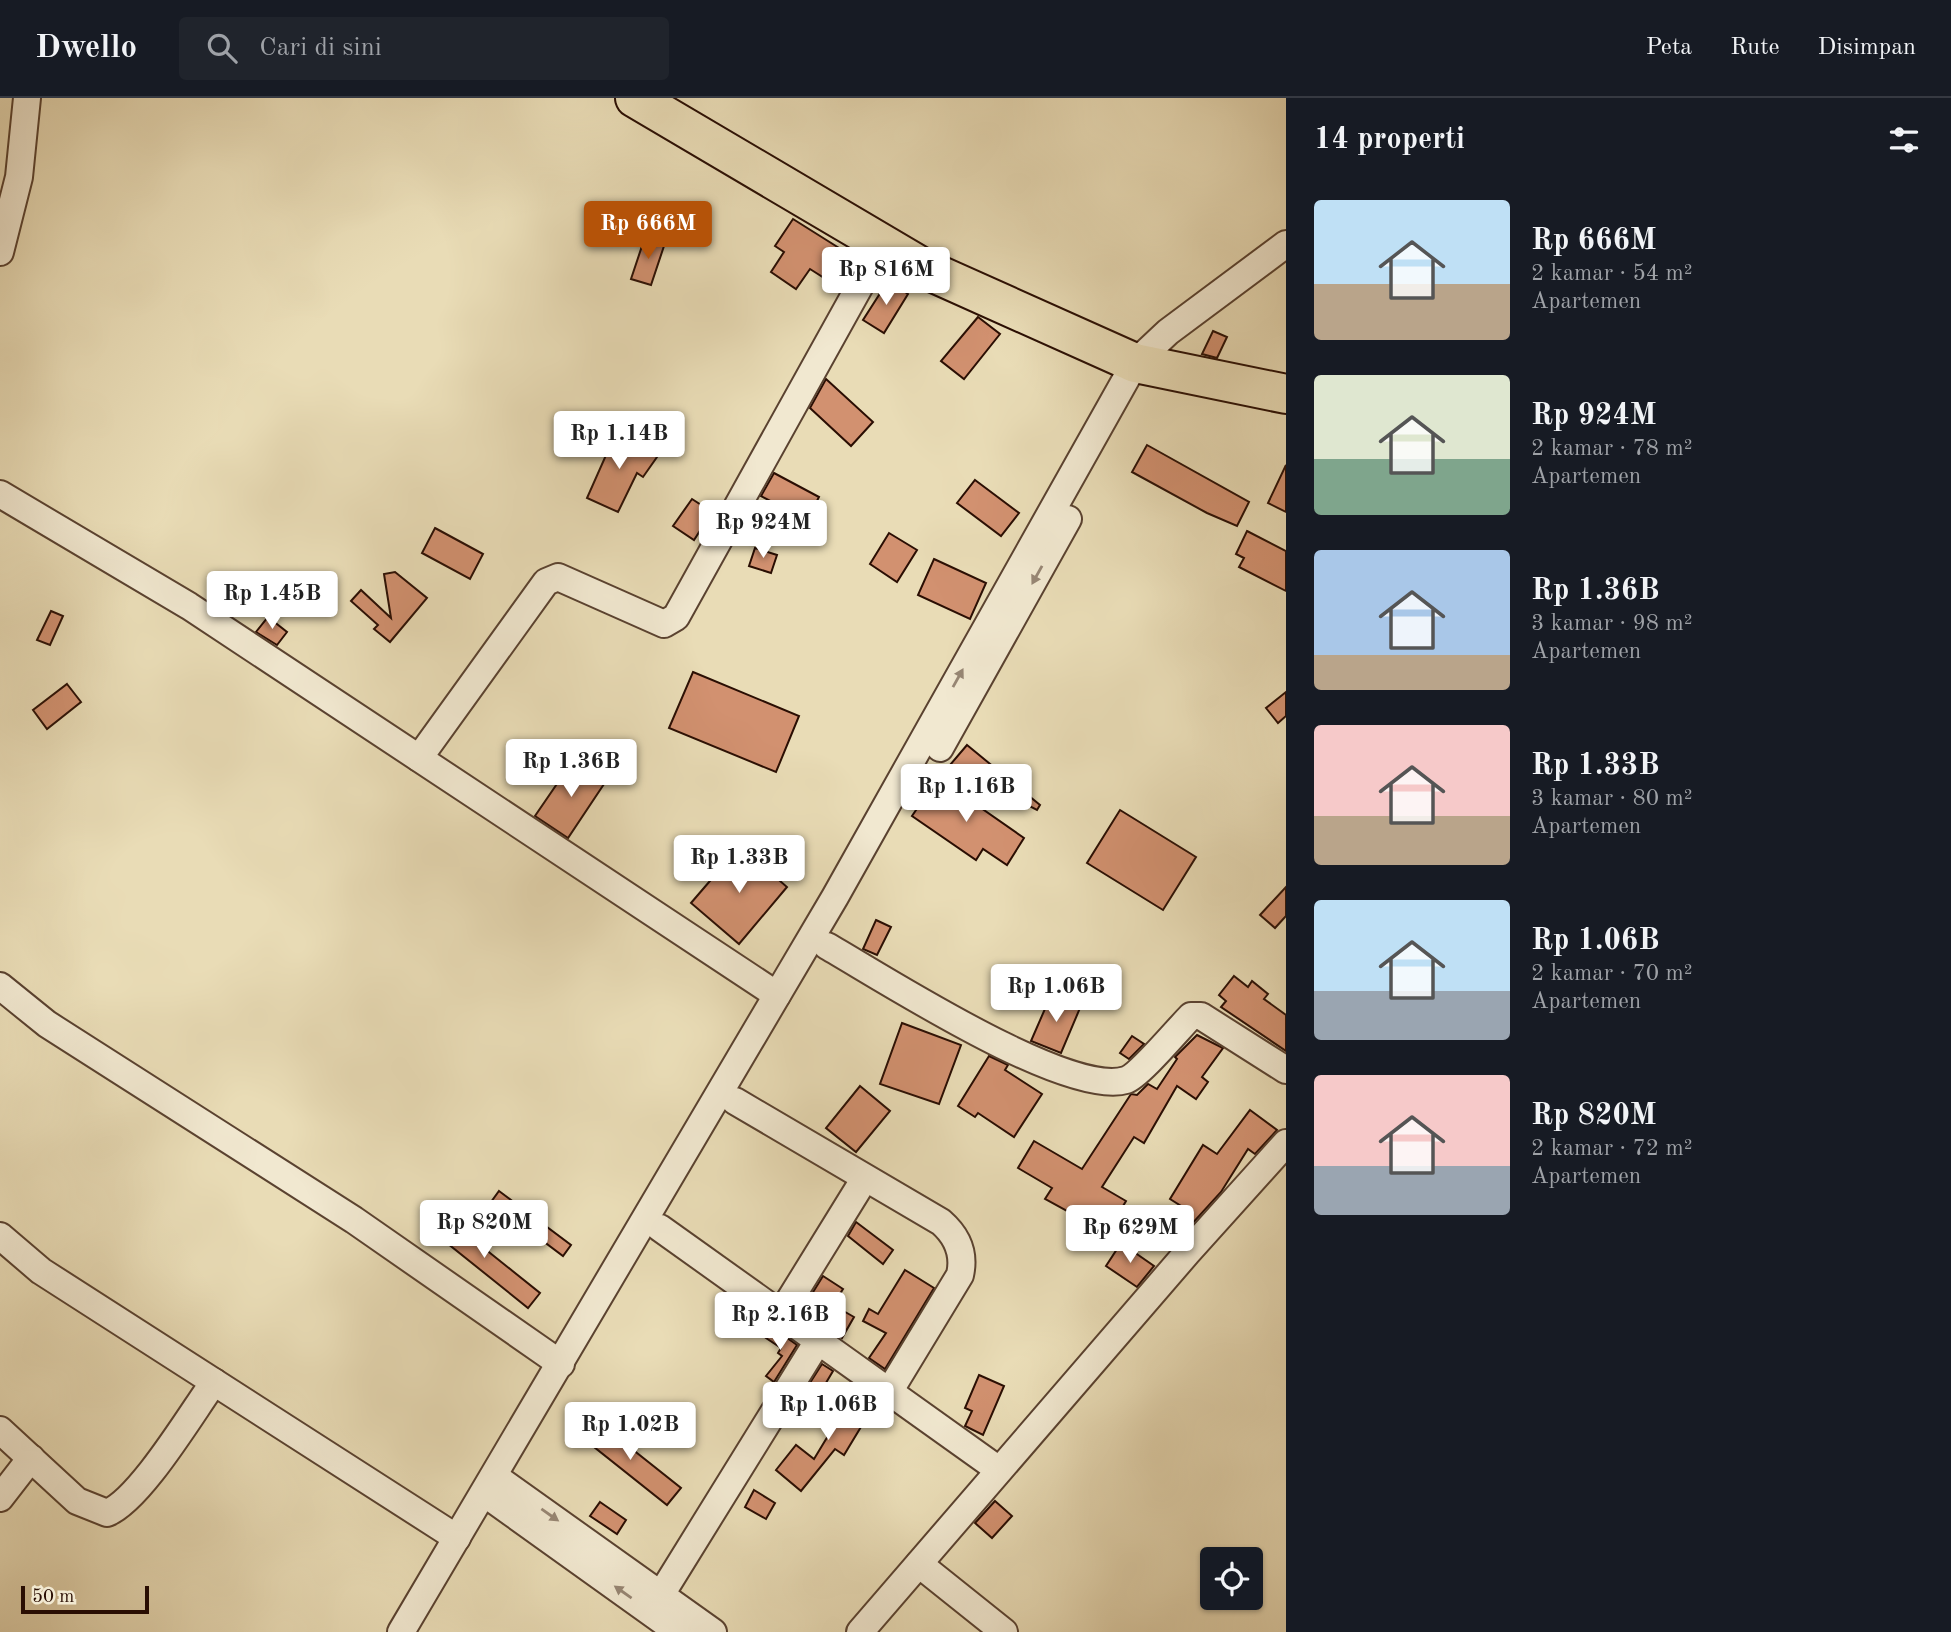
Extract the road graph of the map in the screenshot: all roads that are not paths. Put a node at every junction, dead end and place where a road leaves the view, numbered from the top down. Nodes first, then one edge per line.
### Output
1 (27, 98) edge
2 (635, 98) edge
3 (1286, 244) edge
4 (882, 246) junction
5 (0, 252) edge
6 (1152, 354) junction
7 (1286, 394) edge
8 (0, 495) edge
9 (419, 758) junction
10 (827, 946) junction
11 (0, 986) edge
12 (777, 995) junction
13 (1286, 1070) edge
14 (735, 1101) junction
15 (1286, 1143) edge
16 (865, 1178) junction
17 (660, 1228) junction
18 (0, 1236) edge
19 (781, 1314) junction
20 (818, 1341) junction
21 (561, 1364) junction
22 (214, 1382) junction
23 (889, 1392) junction
24 (0, 1430) edge
25 (31, 1458) junction
26 (999, 1470) junction
27 (496, 1489) junction
28 (0, 1498) edge
29 (457, 1538) junction
30 (919, 1564) junction
31 (662, 1593) junction
32 (401, 1632) edge
33 (422, 1632) edge
34 (678, 1632) edge
35 (713, 1632) edge
36 (860, 1632) edge
37 (1004, 1632) edge

1 - 5 street
2 - 4 highway
3 - 6 street
4 - 6 highway
4 - 9 street
6 - 7 highway
6 -> 10 street
12 -> 6 street
8 - 9 street
9 - 12 street
10 - 13 street
10 - 14 street
11 - 21 street
12 - 21 street
14 - 16 street
14 - 17 street
15 - 26 street
16 - 19 street
16 - 23 street
17 - 19 street
17 - 27 street
18 - 22 street
19 - 20 street
20 - 23 street
20 - 31 street
21 - 27 street
22 - 25 street
22 - 29 street
23 - 26 street
24 - 25 street
25 - 28 street
26 - 30 street
27 - 29 street
27 -> 31 street
27 - 33 street
34 -> 27 street
29 - 32 street
30 - 36 street
30 - 37 street
31 - 35 street

